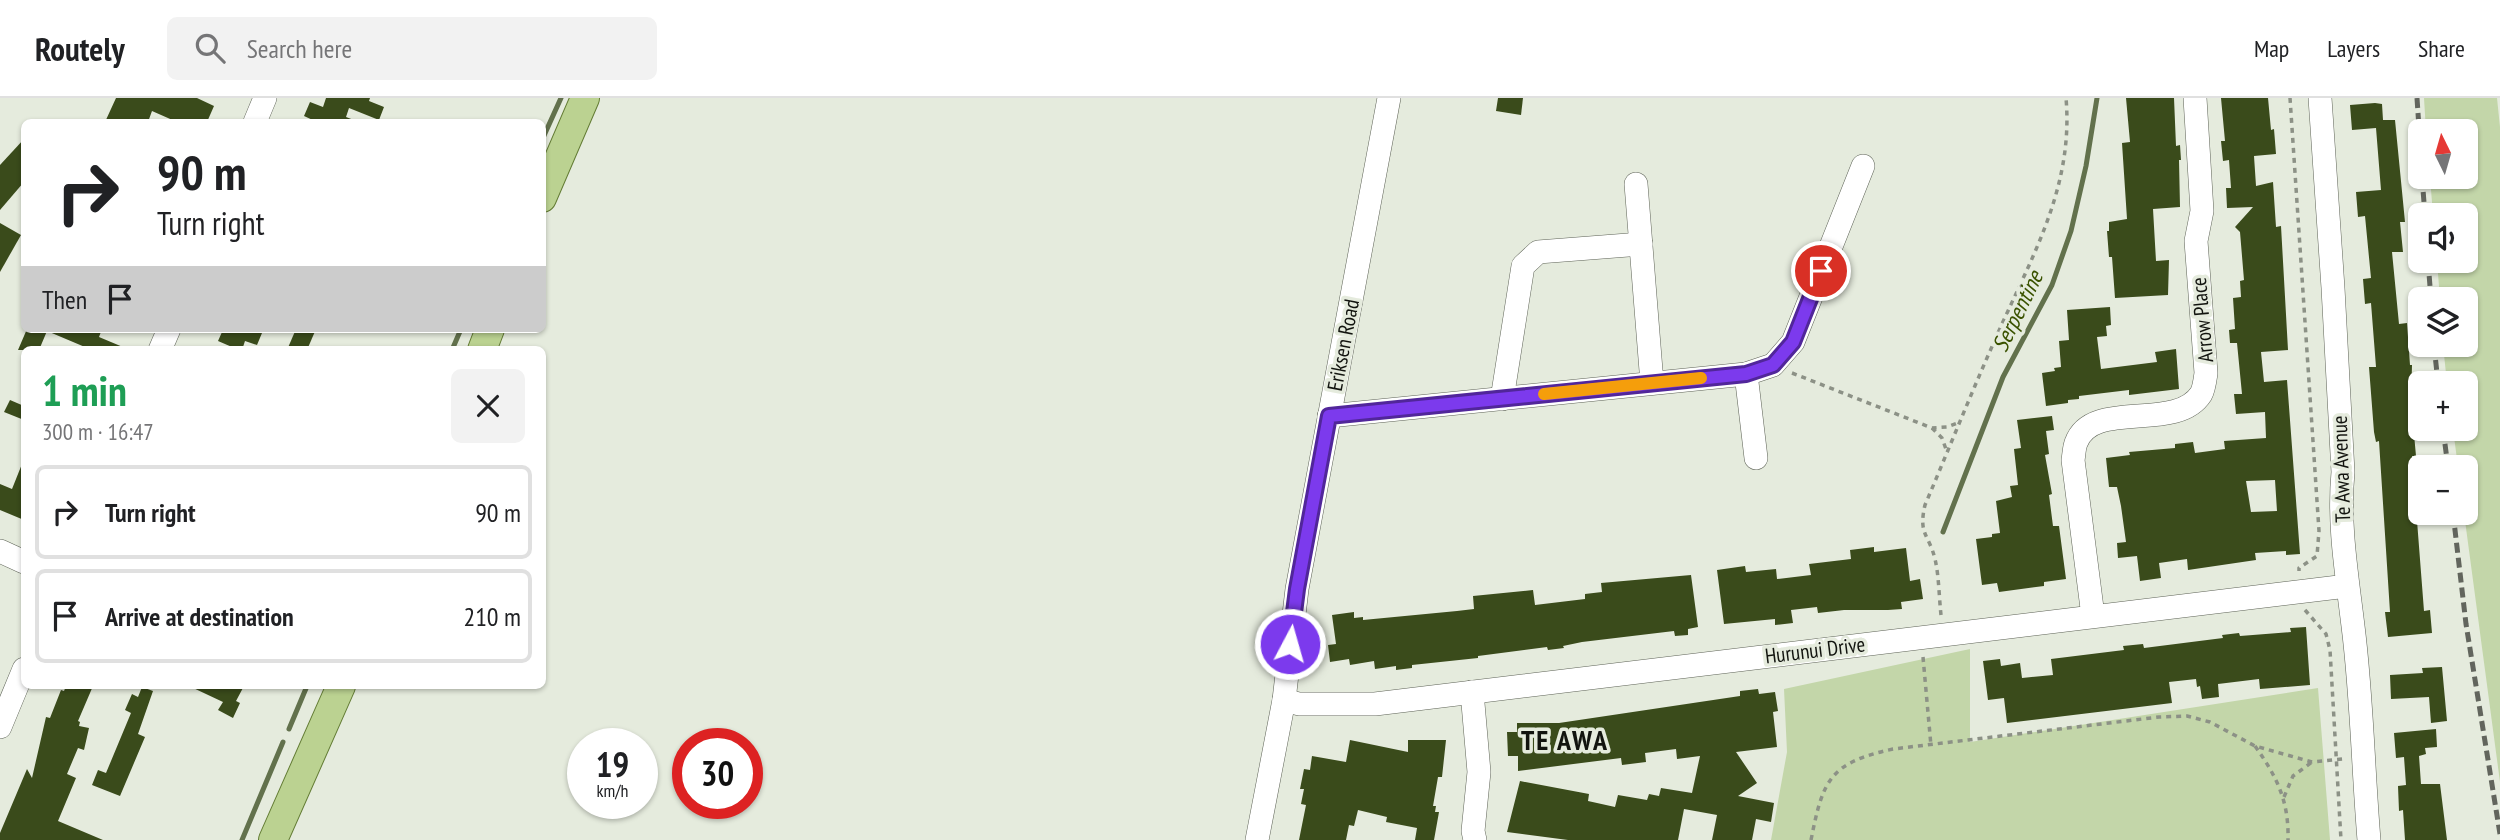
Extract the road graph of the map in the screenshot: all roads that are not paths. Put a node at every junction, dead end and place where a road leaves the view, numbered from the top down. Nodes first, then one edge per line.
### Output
1 (265, 98) edge
2 (585, 98) edge
3 (1389, 98) edge
4 (2195, 98) edge
5 (2320, 98) edge
6 (256, 119) edge
7 (1863, 166) dead end
8 (1636, 184) dead end
9 (546, 189) edge
10 (1641, 244) junction
11 (1746, 374) junction
12 (1652, 383) junction
13 (1502, 399) junction
14 (1329, 416) junction
15 (1756, 458) dead end
16 (0, 551) edge
17 (21, 561) edge
18 (2347, 586) junction
19 (2094, 616) junction
20 (21, 676) edge
21 (340, 689) edge
22 (1472, 692) junction
23 (1284, 700) junction
24 (0, 727) edge
25 (273, 840) edge
26 (1257, 840) edge
27 (1475, 840) edge
28 (2369, 840) edge

1 - 6 street
2 - 9 main road
3 - 14 street, Eriksen Road
4 - 19 street, Arrow Place
5 - 18 street, Te Awa Avenue
7 - 11 street
8 - 10 street
10 - 12 street
10 - 13 street
11 - 12 street
11 - 15 street
12 - 13 street
13 - 14 street
14 - 23 street, Eriksen Road
16 - 17 street
18 - 19 street, Hurunui Drive
18 - 28 street, Te Awa Avenue
19 - 22 street, Hurunui Drive
20 - 24 street
21 - 25 main road
22 - 23 street, Hurunui Drive
22 - 27 street
23 - 26 street, Eriksen Road

